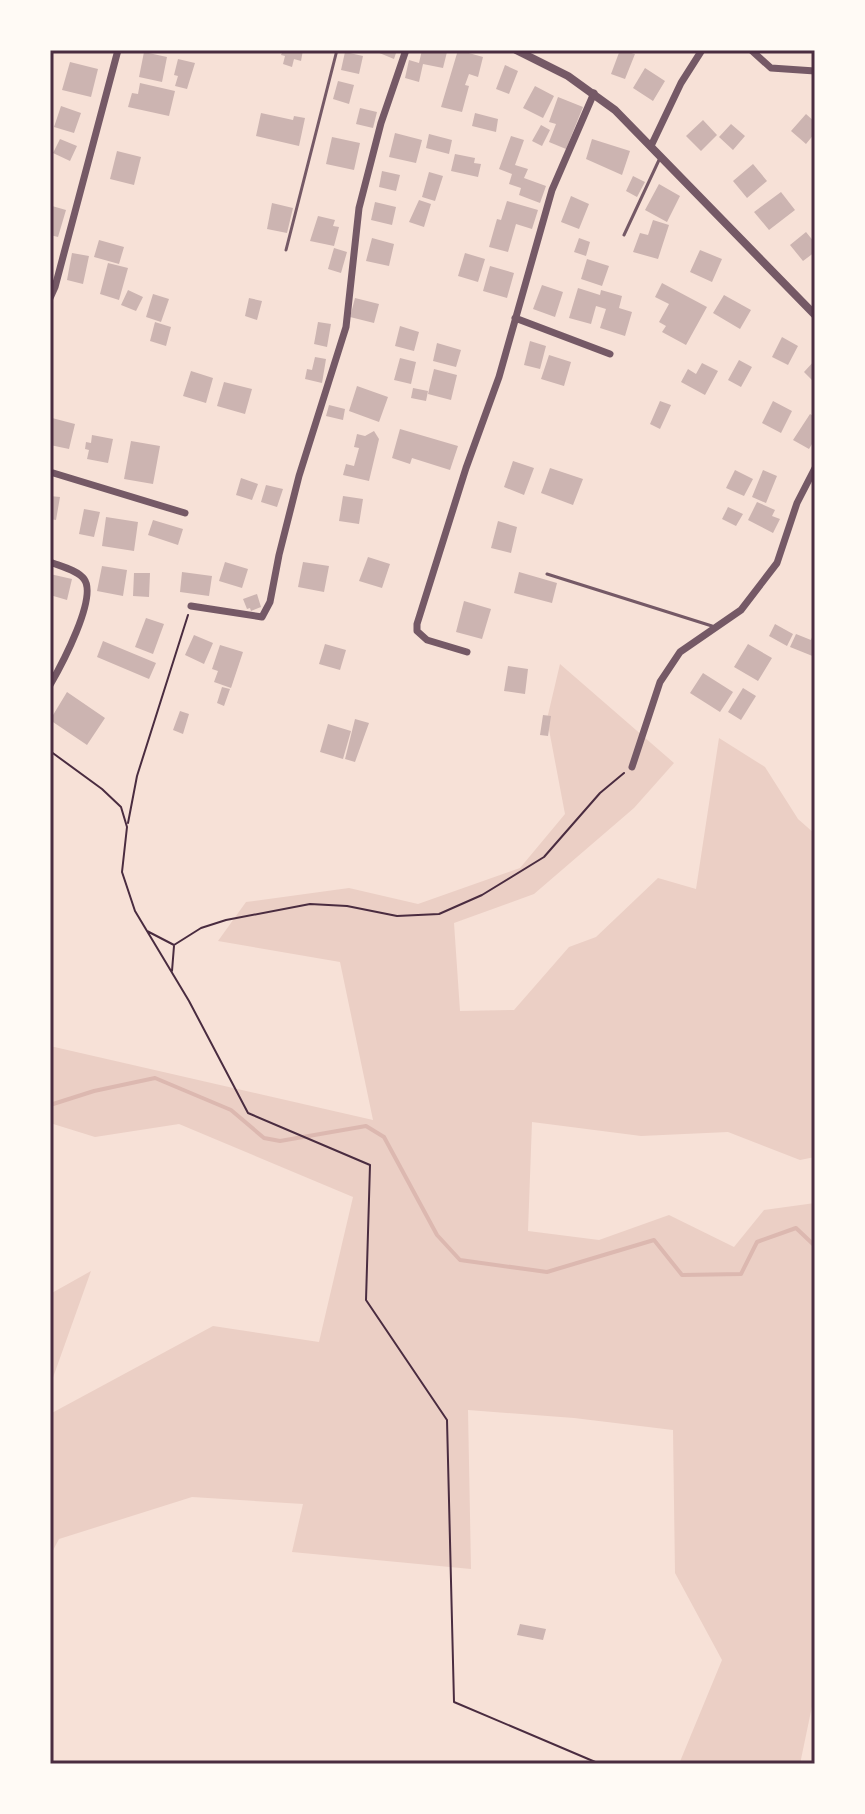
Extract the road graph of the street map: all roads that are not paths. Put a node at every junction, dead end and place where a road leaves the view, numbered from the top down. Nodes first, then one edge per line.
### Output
1 (118, 50) edge
2 (337, 50) edge
3 (406, 50) edge
4 (516, 50) edge
5 (702, 50) edge
6 (751, 50) edge
7 (815, 71) edge
8 (594, 93) junction
9 (651, 146) junction
10 (661, 156) junction
11 (624, 235) dead end
12 (286, 250) dead end
13 (50, 298) edge
14 (815, 315) edge
15 (515, 318) junction
16 (610, 354) dead end
17 (815, 468) edge
18 (50, 472) edge
19 (185, 513) dead end
20 (50, 562) edge
21 (547, 574) dead end
22 (191, 606) road end
23 (716, 627) junction
24 (467, 652) dead end
25 (50, 685) edge
26 (632, 767) road end

1 - 13 street
2 - 12 lane
3 - 22 street
4 - 8 street
5 - 9 street
6 - 7 street
8 - 9 street
8 - 15 street
9 - 10 street
10 - 11 lane
10 - 14 street
15 - 16 street
15 - 24 street
17 - 23 street
18 - 19 street
20 - 25 street
21 - 23 lane
23 - 26 street

